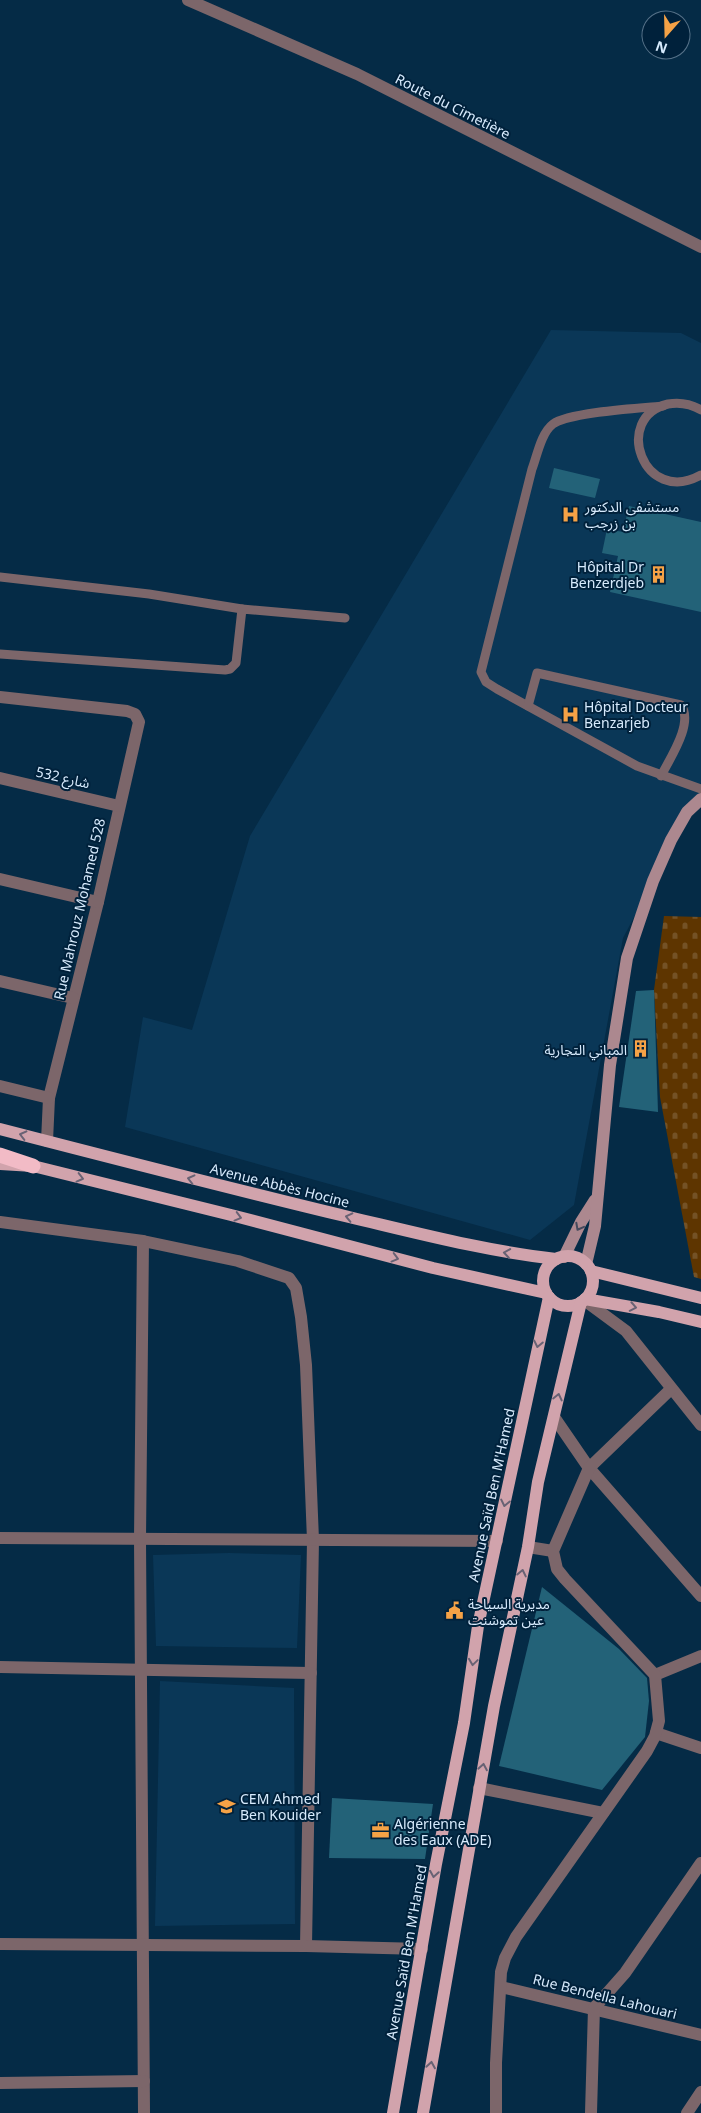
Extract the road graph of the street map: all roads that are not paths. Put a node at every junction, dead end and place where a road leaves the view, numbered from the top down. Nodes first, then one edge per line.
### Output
1 (188, 0) edge
2 (701, 247) edge
3 (663, 406) junction
4 (701, 410) edge
5 (701, 475) edge
6 (0, 577) edge
7 (242, 609) junction
8 (345, 618) dead end
9 (0, 654) edge
10 (0, 697) edge
11 (528, 706) junction
12 (661, 776) junction
13 (0, 778) edge
14 (701, 789) edge
15 (701, 800) edge
16 (119, 806) junction
17 (0, 879) edge
18 (98, 902) junction
19 (0, 981) edge
20 (73, 998) junction
21 (0, 1086) edge
22 (48, 1104) junction
23 (0, 1129) edge
24 (47, 1141) junction
25 (0, 1155) edge
26 (0, 1164) edge
27 (33, 1166) junction
28 (596, 1198) junction
29 (0, 1222) edge
30 (143, 1241) junction
31 (560, 1258) junction
32 (588, 1268) junction
33 (547, 1295) junction
34 (701, 1298) edge
35 (584, 1300) junction
36 (701, 1322) edge
37 (671, 1389) junction
38 (695, 1412) edge
39 (554, 1417) junction
40 (701, 1425) edge
41 (589, 1468) junction
42 (0, 1538) edge
43 (140, 1539) junction
44 (313, 1540) junction
45 (497, 1541) junction
46 (528, 1547) junction
47 (553, 1551) junction
48 (701, 1596) edge
49 (701, 1656) edge
50 (0, 1667) edge
51 (141, 1668) junction
52 (311, 1673) junction
53 (655, 1676) junction
54 (656, 1733) junction
55 (701, 1748) edge
56 (480, 1788) junction
57 (603, 1813) junction
58 (701, 1863) edge
59 (0, 1944) edge
60 (143, 1945) junction
61 (306, 1946) junction
62 (422, 1949) junction
63 (501, 1987) junction
64 (594, 2008) junction
65 (701, 2036) edge
66 (144, 2081) junction
67 (0, 2083) edge
68 (701, 2092) edge
69 (144, 2113) edge
70 (393, 2113) edge
71 (423, 2113) edge
72 (496, 2113) edge
73 (591, 2113) edge
74 (687, 2113) edge

1 - 2 street, Route du Cimetière
3 - 4 lane
3 - 5 lane
3 - 11 lane
6 - 7 lane
7 - 8 lane
7 - 9 lane
10 - 16 street, Rue Mahrouz Mohamed 528
11 - 12 lane
11 - 12 lane
12 - 14 lane
13 - 16 street, 532 شارع
15 - 28 main road
16 - 18 street, Rue Mahrouz Mohamed 528
17 - 18 street
18 - 20 street, Rue Mahrouz Mohamed 528
19 - 20 street
20 - 22 street, Rue Mahrouz Mohamed 528
21 - 22 street
22 - 24 street, Rue Mahrouz Mohamed 528
24 -> 23 main road, Avenue Abbès Hocine
31 -> 24 main road, Avenue Abbès Hocine
25 - 27 highway
26 - 27 main road
27 -> 33 main road
28 -> 31 main road
28 - 32 main road
29 - 30 street
30 - 43 street
30 - 44 street
31 - 32 main road
31 - 33 main road
32 - 34 main road
32 - 35 main road
33 - 35 main road
33 -> 45 main road, Avenue Saïd Ben M'Hamed
35 -> 36 main road
35 - 37 street
39 -> 35 main road
37 - 38 street
37 - 41 street
38 - 40 street
39 - 41 street
39 - 46 main road
41 - 47 street
41 - 48 street
42 - 43 street
43 - 44 street
43 - 51 street
44 - 45 street
44 - 52 street
45 -> 62 main road, Avenue Saïd Ben M'Hamed
46 - 47 street
56 -> 46 main road
47 - 53 street
49 - 53 street
50 - 51 street
51 - 52 street
51 - 60 street
52 - 61 street
53 - 54 street
54 - 55 street
54 - 57 street
56 - 57 street
71 -> 56 main road
57 - 63 street
58 - 64 street
59 - 60 street
60 - 61 street
60 - 66 street
61 - 62 street
62 - 70 main road, Avenue Saïd Ben M'Hamed
63 - 64 street, Rue Bendella Lahouari
63 - 72 street
64 - 65 street, Rue Bendella Lahouari
64 - 73 street
66 - 67 street
66 - 69 street
68 - 74 street

